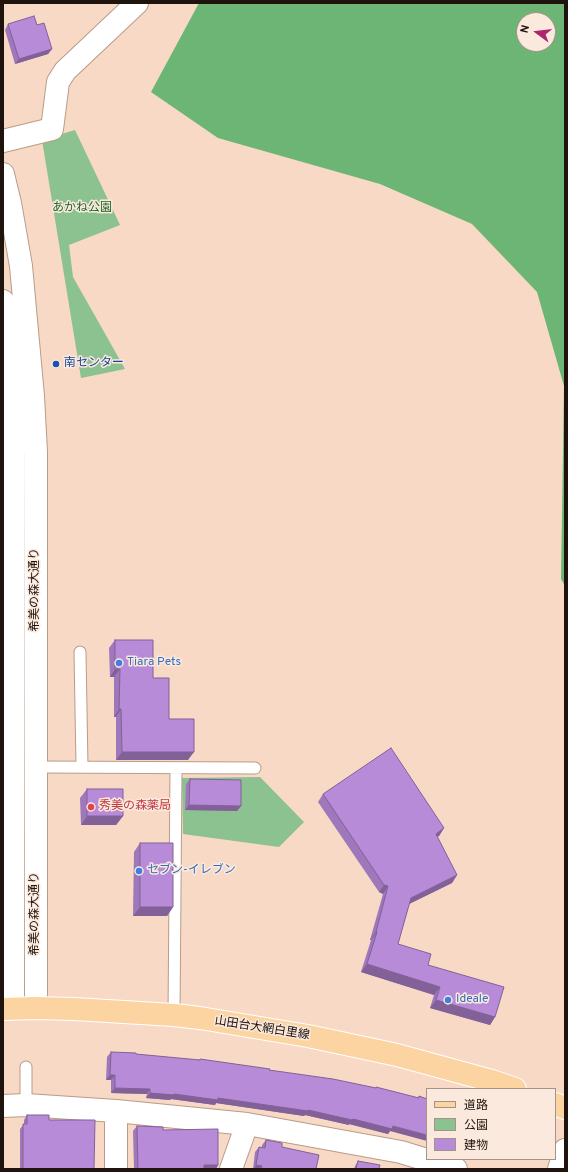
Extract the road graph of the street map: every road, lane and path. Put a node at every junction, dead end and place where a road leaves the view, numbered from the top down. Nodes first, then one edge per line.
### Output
1 (137, 3) edge
2 (3, 141) edge
3 (3, 174) edge
4 (3, 301) edge
5 (35, 590) junction
6 (13, 591) junction
7 (80, 652) dead end
8 (36, 767) junction
9 (82, 767) junction
10 (176, 768) junction
11 (255, 768) dead end
12 (8, 1008) edge
13 (36, 1008) junction
14 (174, 1016) junction
15 (26, 1067) dead end
16 (512, 1088) edge
17 (26, 1105) junction
18 (3, 1106) edge
19 (116, 1111) junction
20 (247, 1124) junction
21 (565, 1150) edge
22 (399, 1160) edge
23 (116, 1169) edge
24 (230, 1169) edge
25 (456, 1169) edge
26 (559, 1169) edge

1 - 2 street
3 - 5 street, 希美の森大通り
4 - 6 street, 希美の森大通り
5 - 6 street
5 - 8 street, 希美の森大通り
6 - 12 street, 希美の森大通り
7 - 9 lane
8 - 9 lane
8 - 13 street, 希美の森大通り
9 - 10 lane
10 - 11 lane
10 - 14 lane
12 - 13 main road, 山田台大網白里線
13 - 14 main road, 山田台大網白里線
14 - 16 main road, 山田台大網白里線
15 - 17 lane
17 - 18 street
17 - 19 street
19 - 20 street
19 - 23 street
20 - 22 street
20 - 24 street
21 - 26 street
22 - 25 street

